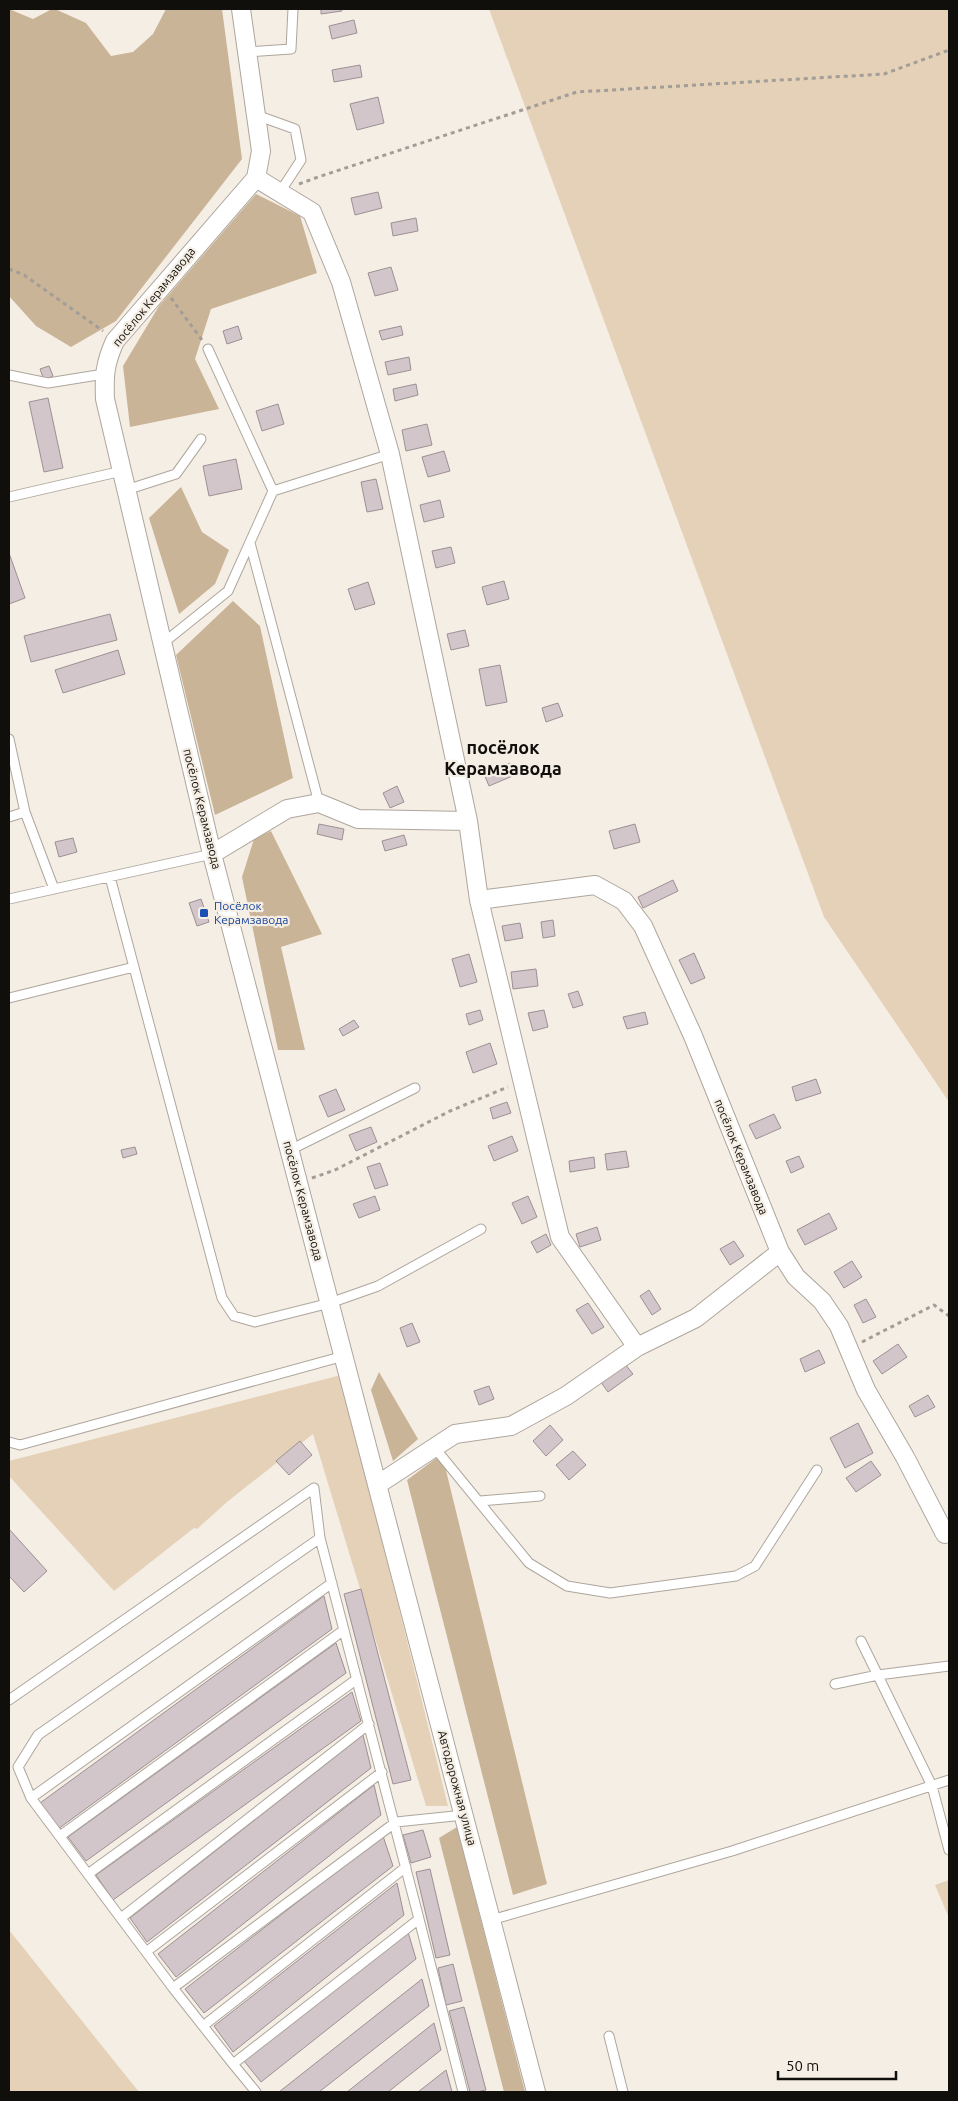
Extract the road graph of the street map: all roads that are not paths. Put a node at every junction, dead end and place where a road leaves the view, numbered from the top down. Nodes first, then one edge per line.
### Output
1 (241, 9) edge
2 (294, 9) edge
3 (247, 52) junction
4 (256, 115) junction
5 (256, 178) junction
6 (280, 192) junction
7 (208, 349) road end
8 (104, 374) junction
9 (9, 375) edge
10 (201, 439) dead end
11 (390, 454) junction
12 (122, 471) junction
13 (126, 490) junction
14 (273, 491) junction
15 (9, 496) edge
16 (250, 543) junction
17 (162, 644) junction
18 (9, 739) edge
19 (319, 803) junction
20 (25, 812) junction
21 (9, 816) edge
22 (468, 821) junction
23 (212, 854) junction
24 (110, 877) junction
25 (54, 889) junction
26 (9, 900) edge
27 (480, 900) junction
28 (134, 967) junction
29 (9, 998) edge
30 (415, 1088) dead end
31 (290, 1150) junction
32 (481, 1228) dead end
33 (780, 1252) junction
34 (330, 1304) junction
35 (637, 1347) junction
36 (344, 1356) junction
37 (9, 1442) edge
38 (434, 1447) junction
39 (817, 1470) dead end
40 (377, 1485) junction
41 (540, 1496) dead end
42 (480, 1501) junction
43 (945, 1534) dead end
44 (320, 1538) junction
45 (332, 1583) junction
46 (344, 1630) junction
47 (861, 1641) dead end
48 (949, 1666) edge
49 (878, 1675) junction
50 (357, 1679) junction
51 (835, 1684) dead end
52 (9, 1700) edge
53 (369, 1724) junction
54 (9, 1763) edge
55 (18, 1767) junction
56 (382, 1772) junction
57 (949, 1780) edge
58 (932, 1786) junction
59 (31, 1798) junction
60 (464, 1815) junction
61 (396, 1822) junction
62 (60, 1836) junction
63 (949, 1850) edge
64 (406, 1867) junction
65 (88, 1874) junction
66 (120, 1918) junction
67 (420, 1919) junction
68 (491, 1920) junction
69 (146, 1952) junction
70 (173, 1988) junction
71 (203, 2026) junction
72 (609, 2036) dead end
73 (234, 2064) junction
74 (256, 2092) edge
75 (463, 2092) edge
76 (536, 2092) edge
77 (623, 2092) edge

1 - 3 street
2 - 3 lane
3 - 4 street
4 - 5 street
4 - 6 lane
5 - 6 street
5 - 8 street, посёлок Керамзавода
6 - 11 street
7 - 14 lane
8 - 9 lane
8 - 12 street, посёлок Керамзавода
10 - 13 lane
11 - 14 lane
11 - 22 street
12 - 13 street, посёлок Керамзавода
12 - 15 lane
13 - 17 street, посёлок Керамзавода
14 - 16 lane
16 - 17 lane
16 - 19 lane
17 - 23 street, посёлок Керамзавода
18 - 20 lane
19 - 22 street
19 - 23 street
20 - 21 lane
20 - 25 lane
22 - 27 street
23 - 24 lane
23 - 31 street, посёлок Керамзавода
24 - 25 lane
24 - 28 lane
25 - 26 lane
27 - 33 street, посёлок Керамзавода
27 - 35 street
28 - 29 lane
28 - 34 lane
30 - 31 lane
31 - 34 street, посёлок Керамзавода
32 - 34 lane
33 - 35 street
33 - 43 street, посёлок Керамзавода
34 - 36 street, посёлок Керамзавода
35 - 38 street
36 - 37 lane
36 - 40 street, посёлок Керамзавода
38 - 40 street
38 - 42 lane
39 - 42 lane
40 - 60 street, Автодорожная улица
41 - 42 lane
44 - 45 lane
44 - 52 lane
44 - 55 lane
45 - 46 lane
45 - 59 lane
46 - 50 lane
46 - 62 lane
47 - 49 lane
48 - 49 lane
49 - 51 lane
49 - 58 lane
50 - 53 lane
50 - 65 lane
53 - 56 lane
53 - 66 lane
54 - 55 lane
55 - 59 lane
56 - 61 lane
56 - 69 lane
57 - 58 lane
58 - 63 lane
58 - 68 lane
59 - 62 lane
60 - 61 lane
60 - 68 street, Автодорожная улица
61 - 64 lane
61 - 70 lane
62 - 65 lane
64 - 67 lane
64 - 71 lane
65 - 66 lane
66 - 69 lane
67 - 73 lane
67 - 75 lane
68 - 76 street, Автодорожная улица
69 - 70 lane
70 - 71 lane
71 - 73 lane
72 - 77 lane
73 - 74 lane

